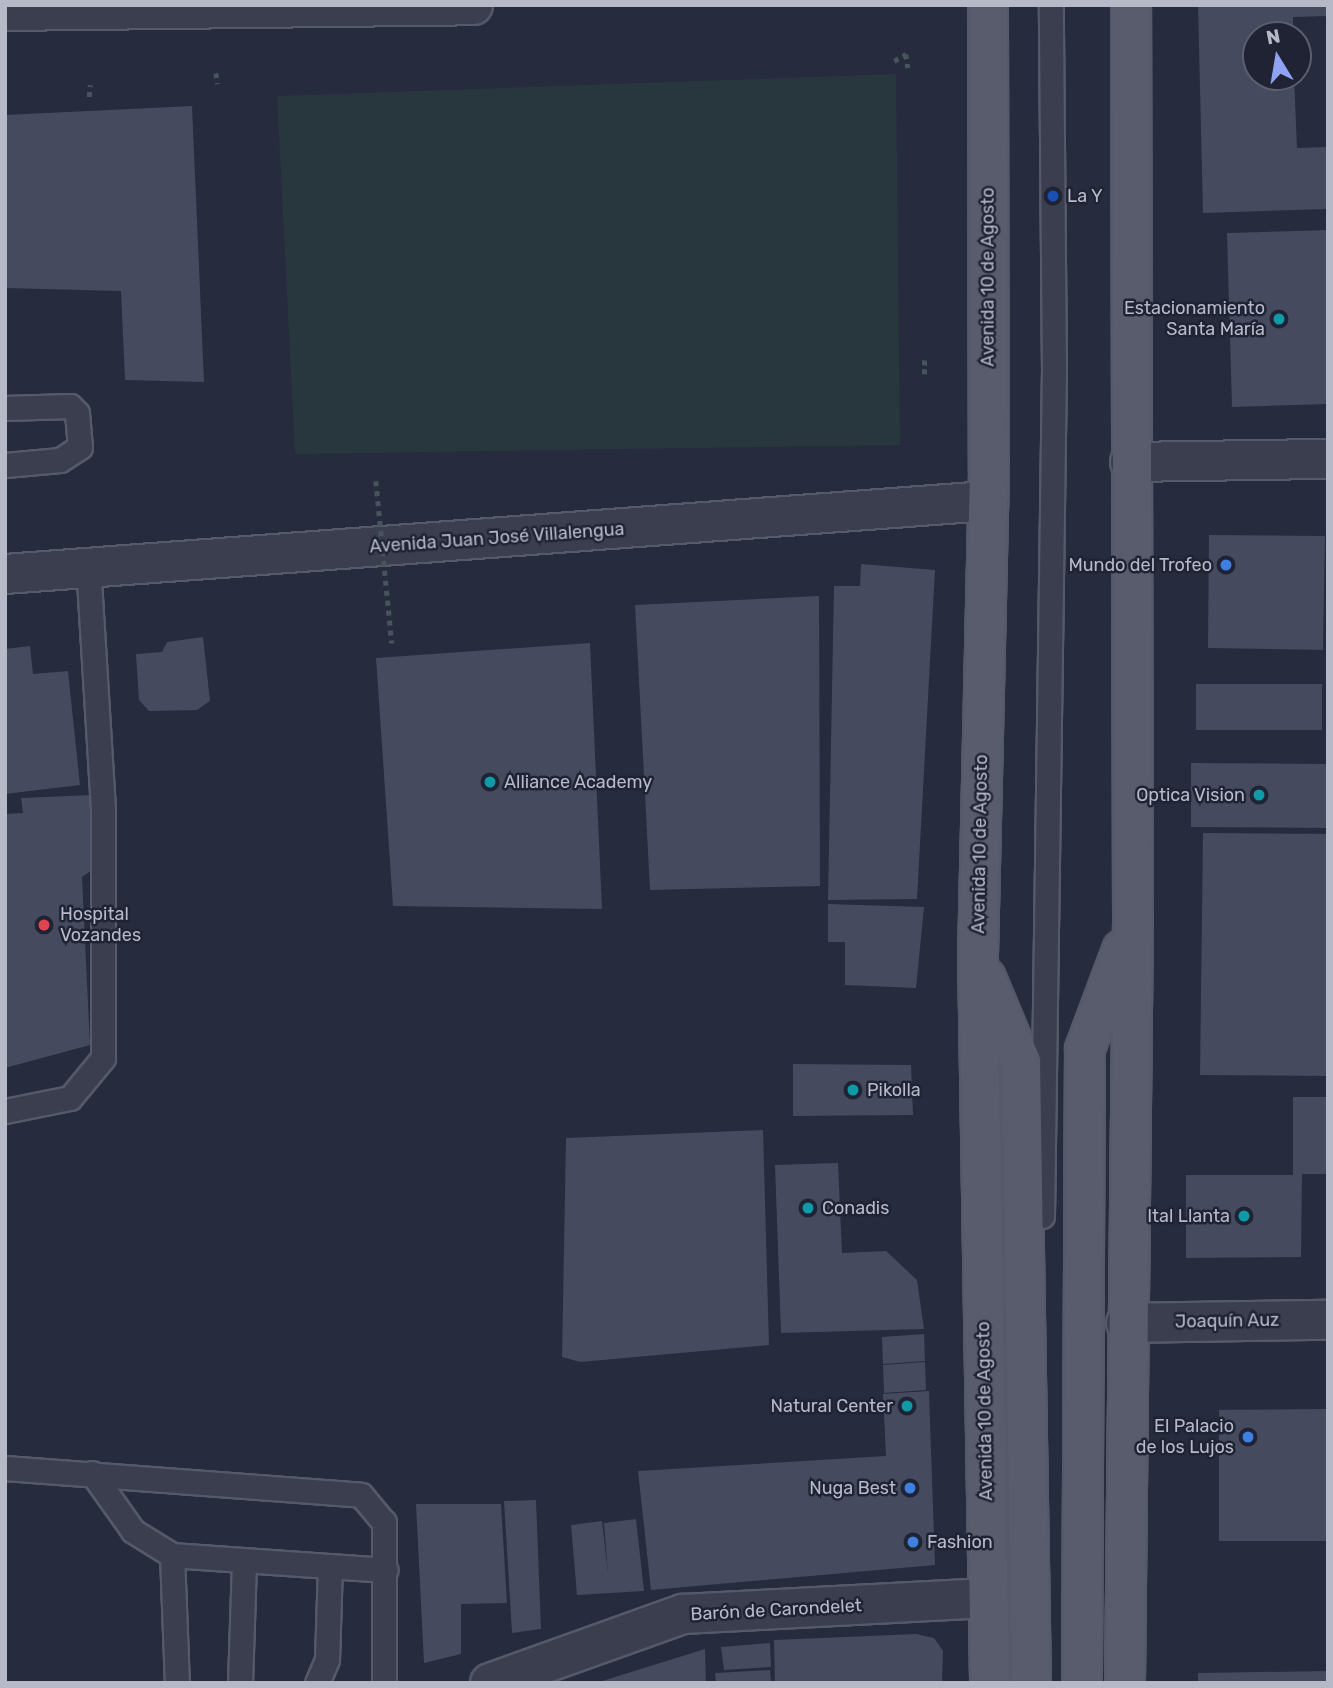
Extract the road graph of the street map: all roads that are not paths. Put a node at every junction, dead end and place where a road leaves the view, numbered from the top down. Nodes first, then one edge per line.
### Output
1 (473, 5) edge
2 (988, 5) edge
3 (1051, 5) edge
4 (1131, 5) edge
5 (195, 7) edge
6 (5, 11) edge
7 (5, 408) edge
8 (1328, 459) edge
9 (1130, 462) junction
10 (5, 465) edge
11 (988, 501) junction
12 (88, 567) junction
13 (5, 573) edge
14 (1133, 922) junction
15 (978, 956) junction
16 (5, 1111) edge
17 (1328, 1320) edge
18 (1126, 1323) junction
19 (5, 1468) edge
20 (92, 1473) junction
21 (172, 1555) junction
22 (244, 1560) junction
23 (330, 1566) junction
24 (386, 1570) junction
25 (988, 1598) junction
26 (177, 1683) edge
27 (240, 1683) edge
28 (317, 1683) edge
29 (384, 1683) edge
30 (490, 1683) edge
31 (989, 1683) edge
32 (1031, 1683) edge
33 (1082, 1683) edge
34 (1125, 1683) edge

1 - 5 street
2 - 11 main road, Avenida 10 de Agosto
3 - 32 lane
4 - 9 main road
5 - 6 street
7 - 10 lane
8 - 9 street
9 - 14 main road
11 - 12 street, Avenida Juan José Villalengua
11 - 15 main road, Avenida 10 de Agosto
12 - 13 street, Avenida Juan José Villalengua
12 - 16 lane
14 - 18 main road
14 - 33 main road
15 - 25 main road, Avenida 10 de Agosto
15 - 32 main road
17 - 18 street, Joaquín Auz
18 - 34 main road
19 - 20 lane
20 - 21 lane
20 - 24 lane
21 - 22 lane
21 - 26 lane
22 - 23 lane
22 - 27 lane
23 - 24 lane
23 - 28 lane
24 - 29 lane
25 - 30 street, Barón de Carondelet
25 - 31 main road, Avenida 10 de Agosto

